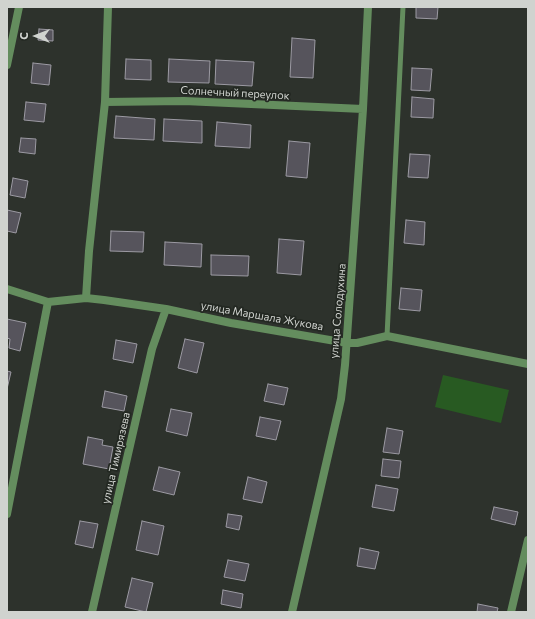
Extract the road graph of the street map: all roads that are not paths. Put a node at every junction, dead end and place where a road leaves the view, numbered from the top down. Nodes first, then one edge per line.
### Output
1 (19, 7) edge
2 (108, 7) edge
3 (368, 7) edge
4 (403, 7) edge
5 (7, 65) edge
6 (105, 102) junction
7 (363, 109) junction
8 (7, 289) edge
9 (86, 298) junction
10 (48, 302) junction
11 (166, 310) junction
12 (387, 336) junction
13 (347, 343) junction
14 (528, 364) edge
15 (7, 514) edge
16 (528, 540) edge
17 (92, 612) edge
18 (292, 612) edge
19 (511, 612) edge

1 - 5 street
2 - 6 street
3 - 7 street, улица Солодухина
4 - 12 lane
6 - 7 street, Солнечный переулок
6 - 9 street
7 - 13 street, улица Солодухина
8 - 10 street, улица Маршала Жукова
9 - 10 street, улица Маршала Жукова
9 - 11 street, улица Маршала Жукова
10 - 15 street
11 - 13 street, улица Маршала Жукова
11 - 17 street, улица Тимирязева
12 - 13 street, улица Маршала Жукова
12 - 14 street, улица Маршала Жукова
13 - 18 street, улица Солодухина
16 - 19 street

